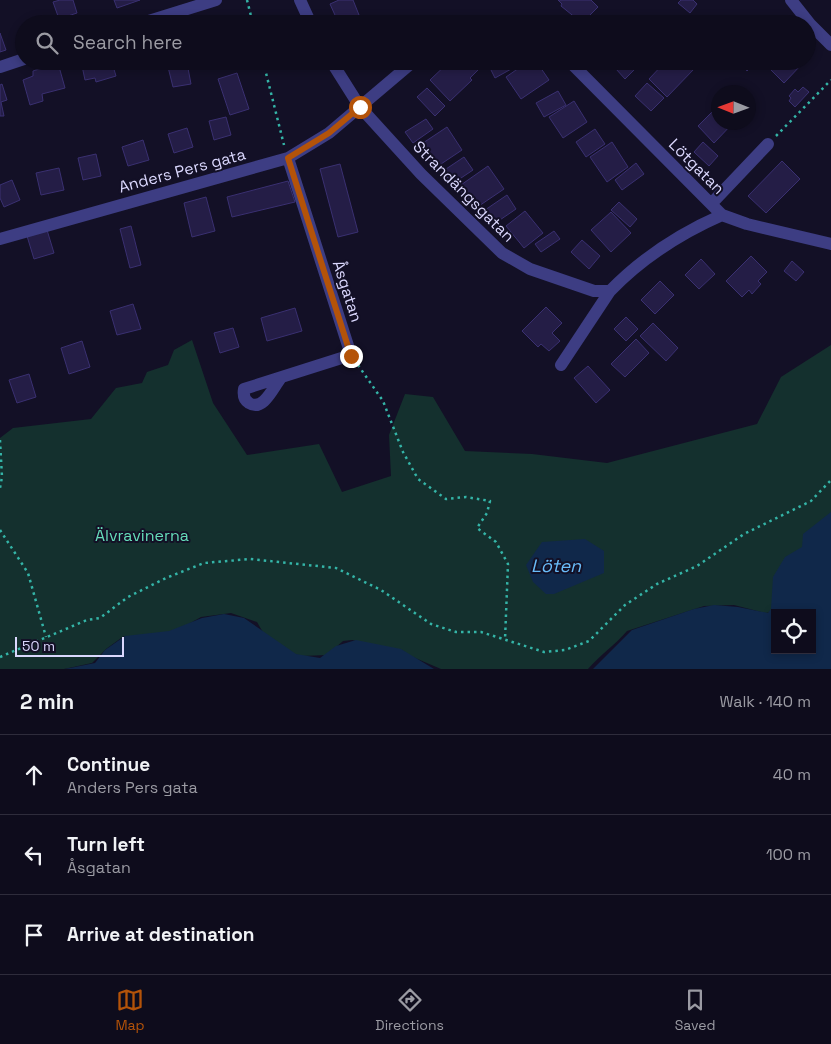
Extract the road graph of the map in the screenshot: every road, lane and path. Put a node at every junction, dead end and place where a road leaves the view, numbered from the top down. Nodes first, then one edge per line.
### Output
1 (216, 0) edge
2 (247, 0) edge
3 (300, 0) edge
4 (791, 0) edge
5 (168, 15) edge
6 (251, 15) edge
7 (307, 15) edge
8 (803, 15) edge
9 (816, 30) edge
10 (831, 45) edge
11 (15, 62) edge
12 (0, 66) edge
13 (265, 70) edge
14 (337, 70) edge
15 (403, 70) edge
16 (578, 70) edge
17 (831, 80) edge
18 (360, 107) junction
19 (768, 144) joint
20 (288, 158) junction
21 (712, 204) junction
22 (722, 215) junction
23 (0, 239) edge
24 (831, 244) edge
25 (610, 291) junction
26 (351, 356) junction
27 (561, 365) dead end
28 (280, 379) junction
29 (0, 440) edge
30 (831, 480) edge
31 (0, 488) edge
32 (0, 530) edge
33 (46, 637) junction
34 (505, 640) junction
35 (0, 657) edge

1 - 5 street
2 - 6 path
3 - 7 street
4 - 8 street
9 - 10 street
11 - 12 street
13 - 20 path
14 - 18 street, Strandängsgatan
15 - 18 street
16 - 21 street, Lötgatan
17 - 19 path
18 - 20 street, Anders Pers gata
18 - 25 street, Strandängsgatan
19 - 21 street
20 - 23 street, Anders Pers gata
20 - 26 street, Åsgatan
21 - 22 street, Lötgatan
22 - 24 street, Lötgatan
22 - 25 street
25 - 27 street
26 - 28 street
26 - 34 path
28 - 28 street
29 - 31 path
30 - 34 path
32 - 33 path
33 - 34 path
33 - 35 path

